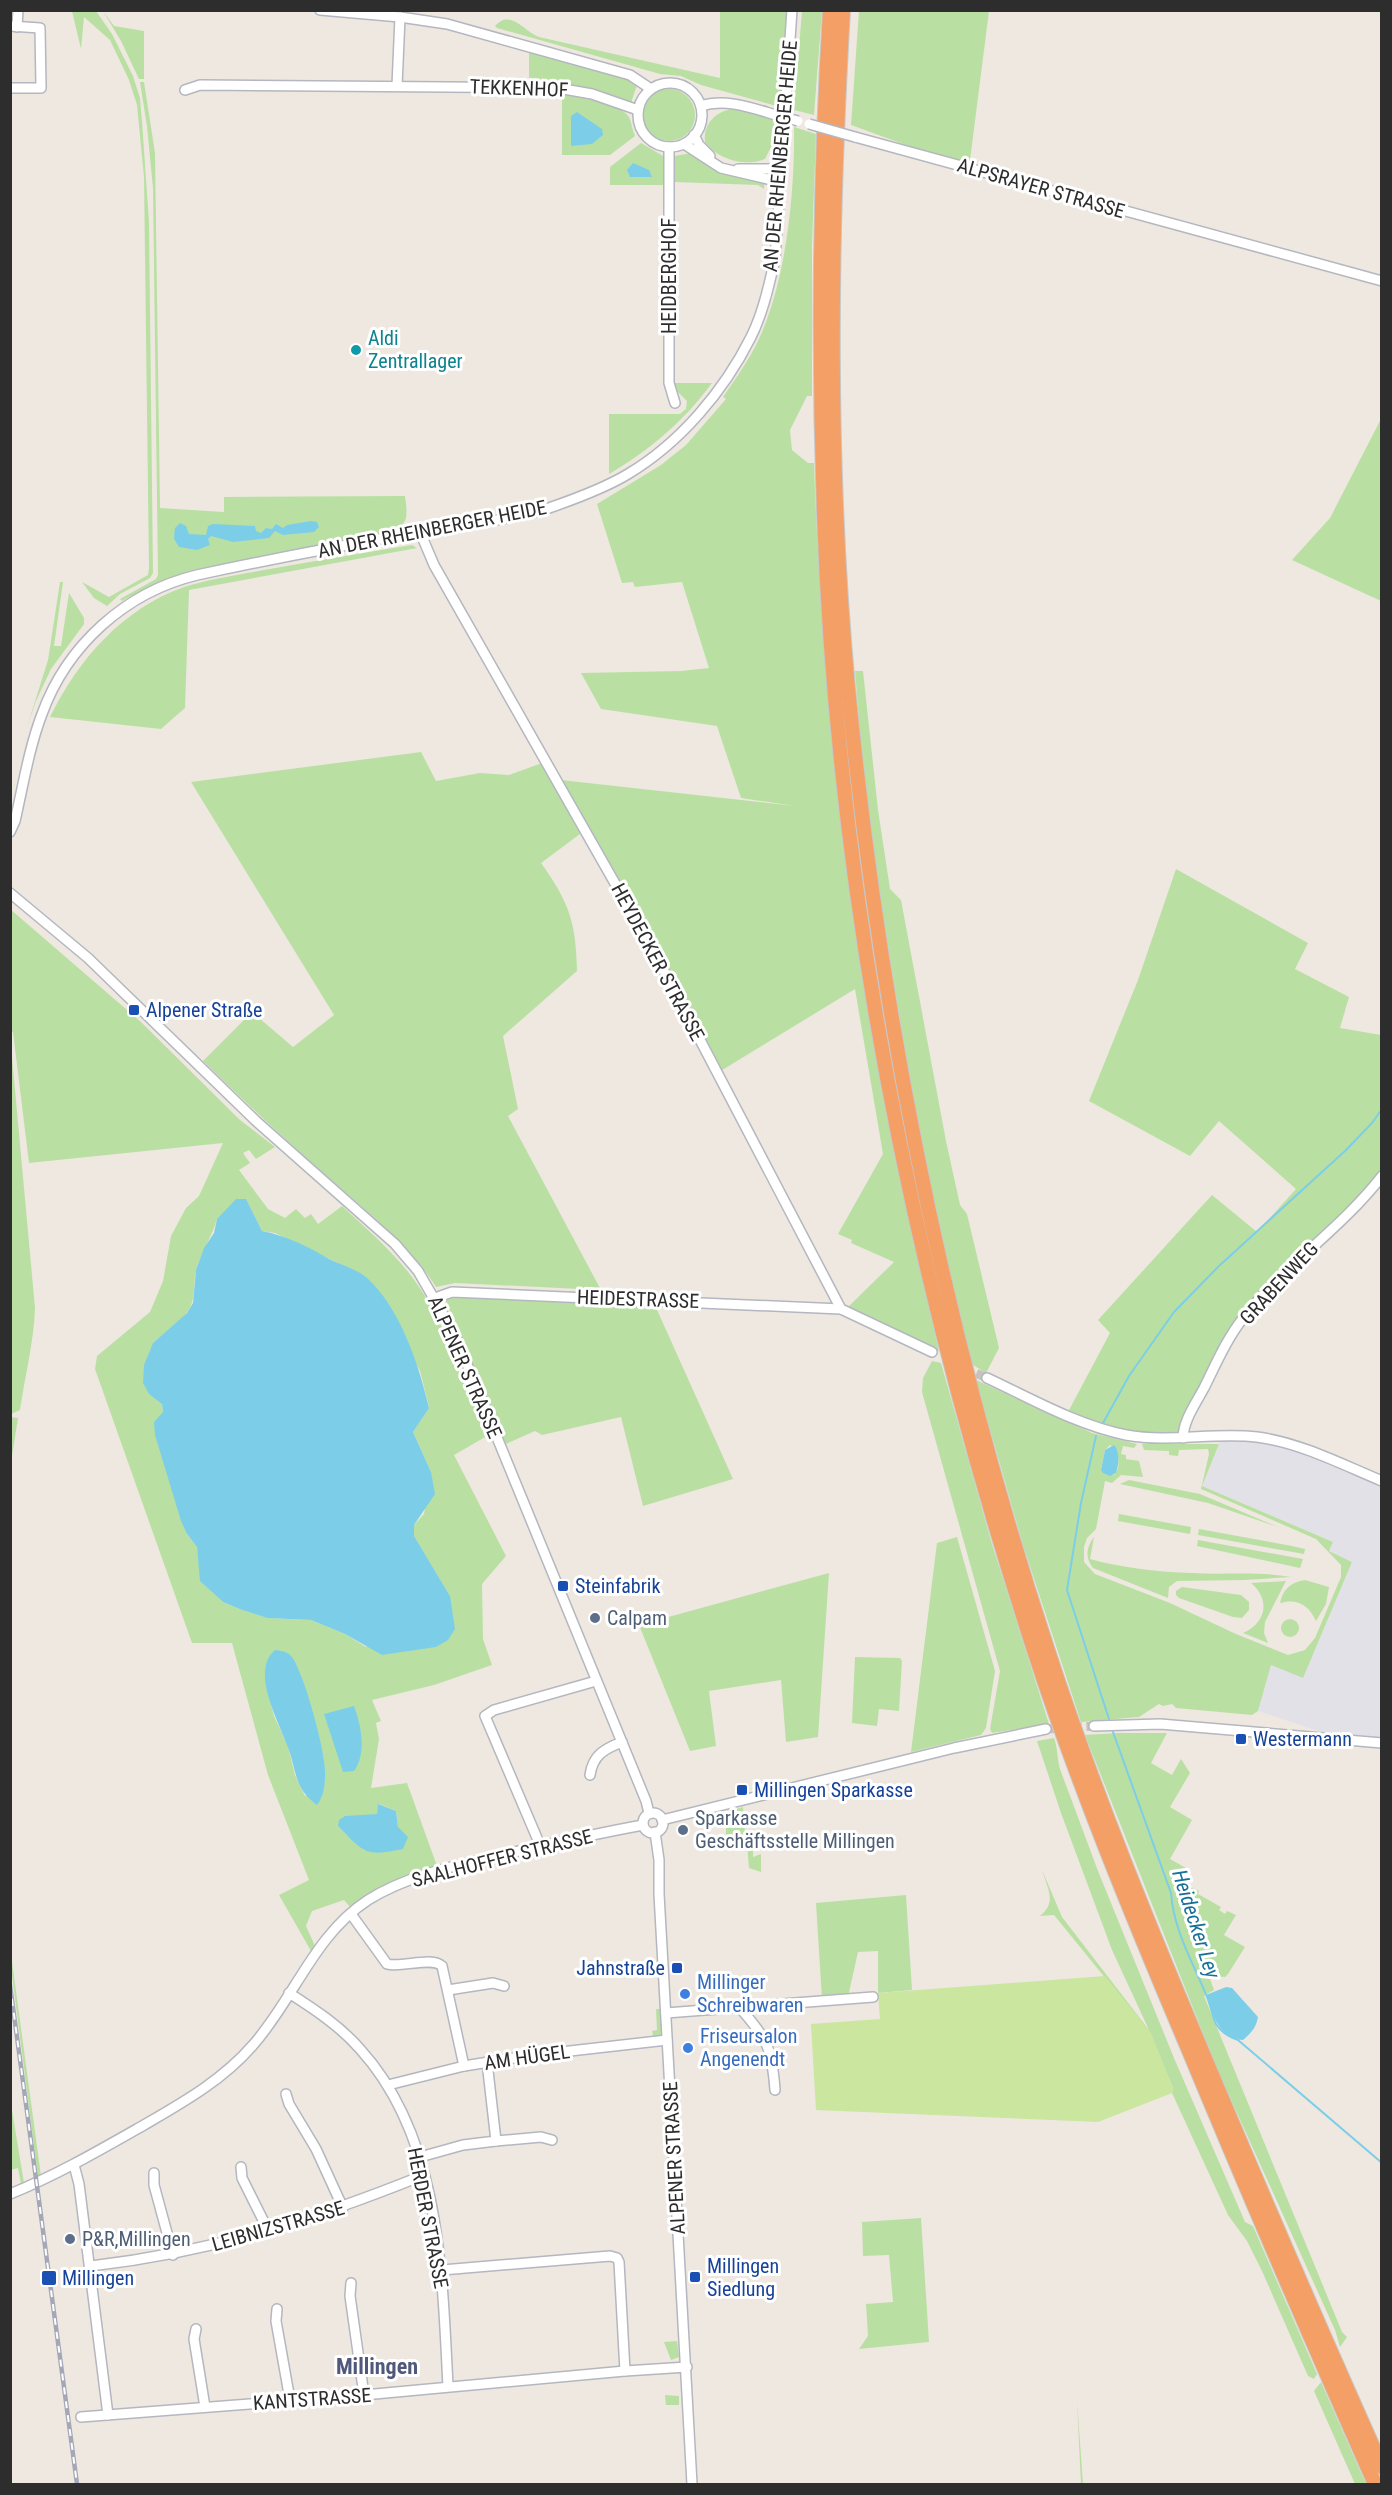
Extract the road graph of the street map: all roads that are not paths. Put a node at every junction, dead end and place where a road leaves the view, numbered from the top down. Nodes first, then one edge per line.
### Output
1 (18, 10) edge
2 (320, 10) edge
3 (792, 10) edge
4 (830, 10) edge
5 (843, 10) edge
6 (400, 17) junction
7 (14, 27) edge
8 (397, 86) junction
9 (10, 87) edge
10 (651, 88) junction
11 (185, 90) dead end
12 (700, 106) junction
13 (638, 110) junction
14 (694, 135) junction
15 (684, 144) junction
16 (669, 147) junction
17 (781, 169) junction
18 (780, 182) junction
19 (1382, 281) edge
20 (675, 403) dead end
21 (420, 532) junction
22 (10, 832) edge
23 (10, 893) edge
24 (1382, 1176) edge
25 (435, 1298) junction
26 (842, 1309) junction
27 (932, 1352) dead end
28 (987, 1378) tunnel mouth
29 (1183, 1438) junction
30 (1382, 1481) edge
31 (596, 1680) junction
32 (1094, 1726) tunnel mouth
33 (1046, 1729) tunnel mouth
34 (622, 1742) junction
35 (1382, 1743) edge
36 (590, 1775) dead end
37 (649, 1813) junction
38 (662, 1820) junction
39 (643, 1825) junction
40 (655, 1832) junction
41 (540, 1845) junction
42 (351, 1914) junction
43 (504, 1986) dead end
44 (448, 1990) junction
45 (289, 1993) junction
46 (873, 1997) dead end
47 (739, 2007) junction
48 (666, 2013) junction
49 (668, 2040) junction
50 (488, 2062) junction
51 (464, 2066) junction
52 (388, 2085) junction
53 (775, 2090) dead end
54 (286, 2094) dead end
55 (496, 2140) junction
56 (552, 2140) dead end
57 (420, 2157) junction
58 (74, 2165) junction
59 (241, 2167) dead end
60 (154, 2173) dead end
61 (424, 2175) junction
62 (10, 2194) edge
63 (343, 2208) junction
64 (268, 2232) junction
65 (173, 2255) junction
66 (90, 2266) junction
67 (442, 2270) junction
68 (351, 2283) dead end
69 (278, 2309) dead end
70 (196, 2329) dead end
71 (687, 2367) junction
72 (626, 2371) junction
73 (448, 2386) junction
74 (364, 2395) junction
75 (290, 2400) junction
76 (205, 2407) junction
77 (108, 2415) junction
78 (81, 2417) dead end
79 (1382, 2468) edge
80 (692, 2484) edge
81 (1375, 2484) edge

1 - 7 street
2 - 6 street
3 - 17 street, AN DER RHEINBERGER HEIDE
4 - 81 highway
5 - 79 highway
6 - 8 street
6 - 10 street
7 - 9 street
8 - 11 street, TEKKENHOF
8 - 13 street, TEKKENHOF
10 - 12 street
10 - 13 street
12 - 14 street
12 - 19 street, ALPSRAYER STRASSE, bridge
13 - 16 street
14 - 15 street
14 - 17 street
15 - 16 street
15 - 18 street
16 - 20 street, HEIDBERGHOF
17 - 18 street, AN DER RHEINBERGER HEIDE
18 - 21 street, AN DER RHEINBERGER HEIDE
21 - 22 street, AN DER RHEINBERGER HEIDE
21 - 26 street, HEYDECKER STRASSE
23 - 25 street, ALPENER STRASSE
24 - 29 street, GRABENWEG
25 - 26 street, HEIDESTRASSE
25 - 31 street, ALPENER STRASSE
26 - 27 street
28 - 29 street
29 - 30 street
31 - 34 street, ALPENER STRASSE
31 - 41 street
32 - 35 street
33 - 38 street
34 - 36 street
34 - 37 street, ALPENER STRASSE
37 - 38 street
37 - 39 street
38 - 40 street
39 - 40 street
39 - 41 street, SAALHOFFER STRASSE
40 - 48 street, ALPENER STRASSE
41 - 42 street, SAALHOFFER STRASSE
42 - 44 street
42 - 45 street, SAALHOFFER STRASSE
43 - 44 street
44 - 51 street
45 - 52 street, HERDER STRASSE
45 - 58 street, SAALHOFFER STRASSE
46 - 47 street
47 - 48 street
47 - 53 street
48 - 49 street, ALPENER STRASSE
49 - 50 street, AM HÜGEL
49 - 71 street, ALPENER STRASSE
50 - 51 street, AM HÜGEL
50 - 55 street
51 - 52 street, AM HÜGEL
52 - 57 street, HERDER STRASSE
54 - 63 street
55 - 56 street
55 - 57 street
57 - 61 street, HERDER STRASSE
58 - 62 street, SAALHOFFER STRASSE
58 - 66 street
59 - 64 street
60 - 65 street
61 - 63 street, LEIBNIZSTRASSE
61 - 67 street, HERDER STRASSE
63 - 64 street, LEIBNIZSTRASSE
64 - 65 street, LEIBNIZSTRASSE
65 - 66 street, LEIBNIZSTRASSE
66 - 77 street
67 - 72 street
67 - 73 street, HERDER STRASSE
68 - 74 street
69 - 75 street
70 - 76 street
71 - 72 street, KANTSTRASSE
71 - 80 street, ALPENER STRASSE
72 - 73 street, KANTSTRASSE
73 - 74 street, KANTSTRASSE
74 - 75 street, KANTSTRASSE
75 - 76 street, KANTSTRASSE
76 - 77 street, KANTSTRASSE
77 - 78 street, KANTSTRASSE

